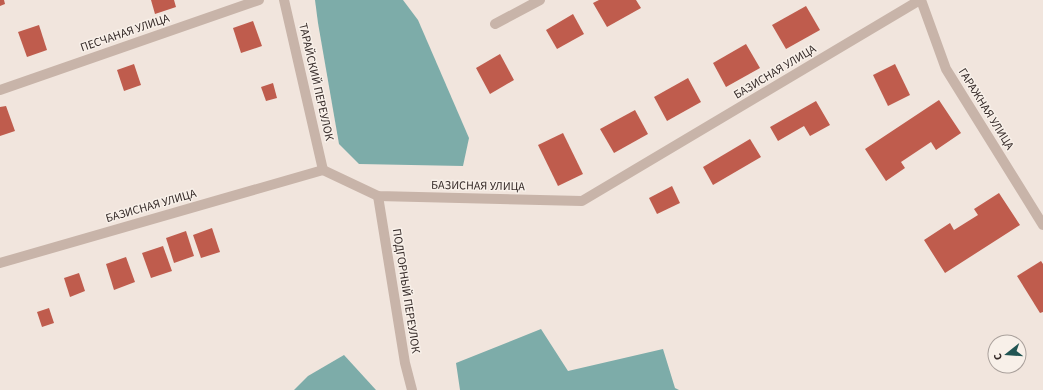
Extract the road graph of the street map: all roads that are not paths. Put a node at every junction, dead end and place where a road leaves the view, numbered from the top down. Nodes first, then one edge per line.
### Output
1 (258, 0) edge
2 (284, 0) edge
3 (540, 0) edge
4 (920, 0) edge
5 (495, 24) dead end
6 (0, 90) edge
7 (323, 170) junction
8 (378, 196) junction
9 (1043, 225) edge
10 (0, 263) edge
11 (412, 390) edge

1 - 6 street, ПЕСЧАНАЯ УЛИЦА
2 - 7 street, ТАРАЙСКИЙ ПЕРЕУЛОК
3 - 5 street
4 - 8 street, БАЗИСНАЯ УЛИЦА
4 - 9 street, ГАРАЖНАЯ УЛИЦА
7 - 8 street, БАЗИСНАЯ УЛИЦА
7 - 10 street, БАЗИСНАЯ УЛИЦА
8 - 11 street, ПОДГОРНЫЙ ПЕРЕУЛОК

